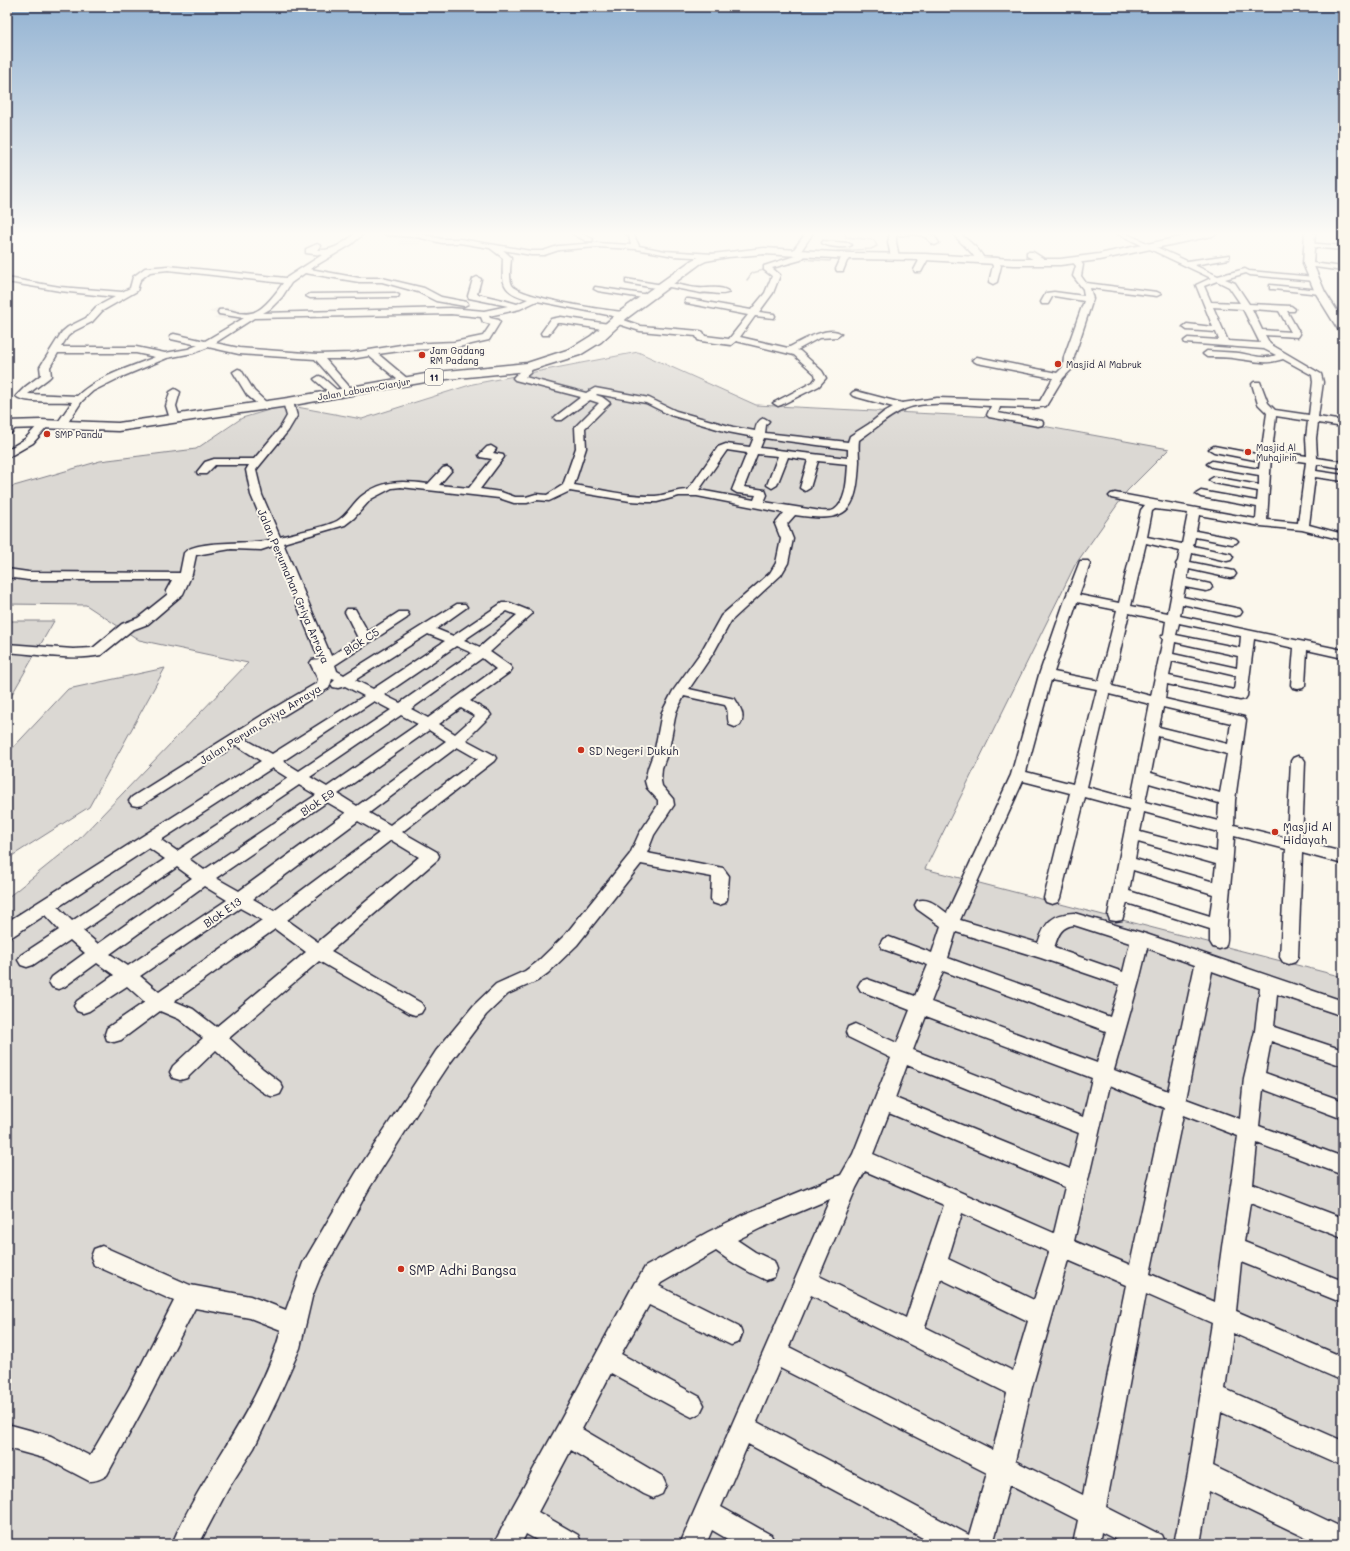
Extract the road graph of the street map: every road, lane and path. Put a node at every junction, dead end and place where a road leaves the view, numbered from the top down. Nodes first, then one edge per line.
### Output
1 (106, 305) edge
2 (351, 305) edge
3 (383, 305) edge
4 (466, 305) edge
5 (512, 305) edge
6 (521, 305) edge
7 (558, 305) edge
8 (637, 305) edge
9 (709, 305) edge
10 (760, 305) edge
11 (1083, 305) edge
12 (1209, 305) edge
13 (1234, 305) edge
14 (1331, 305) edge
15 (1246, 306) junction
16 (267, 307) joint
17 (517, 307) junction
18 (350, 309) junction
19 (413, 311) junction
20 (222, 312) dead end
21 (496, 312) junction
22 (755, 313) junction
23 (484, 314) junction
24 (251, 316) junction
25 (772, 316) dead end
26 (1339, 318) edge
27 (616, 321) junction
28 (413, 322) dead end
29 (691, 322) dead end
30 (1187, 327) dead end
31 (1219, 330) junction
32 (1343, 330) edge
33 (683, 332) junction
34 (1259, 332) junction
35 (545, 333) dead end
36 (837, 334) dead end
37 (174, 338) dead end
38 (735, 338) junction
39 (1188, 341) dead end
40 (207, 344) junction
41 (1224, 344) junction
42 (1266, 346) junction
43 (54, 350) junction
44 (789, 351) junction
45 (371, 353) junction
46 (1207, 354) dead end
47 (165, 356) junction
48 (1284, 356) junction
49 (318, 357) junction
50 (977, 360) dead end
51 (528, 367) junction
52 (238, 372) dead end
53 (1059, 376) junction
54 (319, 380) dead end
55 (406, 382) junction
56 (1257, 384) dead end
57 (175, 392) dead end
58 (343, 393) junction
59 (856, 394) dead end
60 (587, 396) junction
61 (79, 399) junction
62 (778, 403) dead end
63 (998, 403) junction
64 (276, 404) junction
65 (902, 406) junction
66 (1272, 412) junction
67 (559, 418) dead end
68 (175, 419) junction
69 (1314, 420) junction
70 (764, 421) dead end
71 (1038, 423) dead end
72 (45, 424) junction
73 (1343, 424) edge
74 (61, 425) junction
75 (9, 427) edge
76 (760, 436) junction
77 (853, 446) junction
78 (491, 448) dead end
79 (753, 449) junction
80 (1214, 449) dead end
81 (784, 453) junction
82 (7, 455) edge
83 (1266, 456) junction
84 (814, 457) junction
85 (1312, 460) junction
86 (253, 462) junction
87 (854, 462) junction
88 (1212, 464) dead end
89 (1343, 465) edge
90 (447, 470) dead end
91 (202, 472) dead end
92 (1265, 472) junction
93 (1310, 473) junction
94 (1343, 478) edge
95 (1214, 480) dead end
96 (772, 485) dead end
97 (568, 486) junction
98 (431, 487) junction
99 (805, 488) dead end
100 (1264, 489) junction
101 (472, 492) junction
102 (692, 492) junction
103 (1201, 494) dead end
104 (1115, 496) dead end
105 (757, 504) junction
106 (1262, 505) junction
107 (1164, 507) junction
108 (1189, 510) junction
109 (792, 511) junction
110 (1146, 514) junction
111 (1261, 523) junction
112 (1303, 527) junction
113 (1189, 533) junction
114 (1343, 537) edge
115 (1141, 539) junction
116 (1232, 541) dead end
117 (273, 542) junction
118 (1185, 548) junction
119 (1227, 557) dead end
120 (1084, 564) dead end
121 (1182, 564) junction
122 (7, 573) edge
123 (1230, 574) dead end
124 (287, 576) joint
125 (1181, 582) junction
126 (1206, 587) dead end
127 (172, 592) dead end
128 (1072, 597) junction
129 (1176, 599) junction
130 (461, 607) dead end
131 (1124, 608) junction
132 (351, 612) dead end
133 (1236, 612) dead end
134 (403, 614) dead end
135 (1172, 617) junction
136 (426, 629) junction
137 (1248, 633) junction
138 (1168, 637) junction
139 (365, 638) junction
140 (456, 641) junction
141 (1301, 645) junction
142 (7, 648) edge
143 (482, 652) junction
144 (1245, 653) junction
145 (1343, 654) edge
146 (1165, 656) junction
147 (322, 665) junction
148 (1243, 673) junction
149 (1046, 675) junction
150 (1161, 678) junction
151 (344, 681) junction
152 (1298, 685) dead end
153 (1105, 688) junction
154 (680, 691) junction
155 (373, 696) junction
156 (1158, 701) junction
157 (461, 702) junction
158 (401, 710) junction
159 (735, 722) dead end
160 (429, 724) junction
161 (1151, 730) junction
162 (456, 741) junction
163 (242, 743) junction
164 (1235, 751) junction
165 (272, 761) junction
166 (1298, 761) dead end
167 (1018, 775) junction
168 (1142, 776) junction
169 (300, 778) junction
170 (1080, 790) junction
171 (328, 795) junction
172 (1227, 800) junction
173 (1137, 805) junction
174 (358, 813) junction
175 (1226, 829) junction
176 (390, 833) junction
177 (1131, 835) junction
178 (148, 839) junction
179 (1294, 846) junction
180 (637, 857) junction
181 (1343, 858) edge
182 (178, 860) junction
183 (1225, 860) junction
184 (1127, 862) junction
185 (204, 878) junction
186 (1222, 891) junction
187 (1120, 895) junction
188 (1052, 898) dead end
189 (719, 899) dead end
190 (239, 900) junction
191 (46, 905) junction
192 (923, 905) dead end
193 (1116, 915) dead end
194 (275, 920) junction
195 (950, 924) junction
196 (70, 930) junction
197 (7, 931) edge
198 (1140, 939) junction
199 (889, 944) dead end
200 (319, 952) junction
201 (1044, 952) junction
202 (98, 954) junction
203 (1289, 957) dead end
204 (27, 960) dead end
205 (938, 962) junction
206 (1205, 962) junction
207 (128, 976) junction
208 (58, 982) dead end
209 (1130, 982) junction
210 (1269, 984) junction
211 (867, 986) dead end
212 (159, 1003) junction
213 (83, 1006) dead end
214 (921, 1006) junction
215 (415, 1008) dead end
216 (1343, 1009) edge
217 (1117, 1027) junction
218 (1264, 1031) junction
219 (855, 1032) dead end
220 (114, 1034) dead end
221 (216, 1038) junction
222 (902, 1054) junction
223 (1343, 1058) edge
224 (180, 1072) dead end
225 (1103, 1074) junction
226 (1254, 1078) junction
227 (273, 1088) dead end
228 (883, 1102) junction
229 (1174, 1102) junction
230 (1343, 1110) edge
231 (1091, 1129) junction
232 (1249, 1131) junction
233 (861, 1159) junction
234 (1343, 1166) edge
235 (848, 1182) junction
236 (1077, 1182) junction
237 (1242, 1190) junction
238 (956, 1201) junction
239 (1343, 1228) edge
240 (716, 1239) junction
241 (1062, 1245) junction
242 (1232, 1248) junction
243 (102, 1257) dead end
244 (936, 1265) junction
245 (766, 1269) dead end
246 (1138, 1280) junction
247 (806, 1281) junction
248 (643, 1290) junction
249 (1343, 1292) edge
250 (189, 1296) junction
251 (1041, 1315) junction
252 (1224, 1318) junction
253 (294, 1324) junction
254 (731, 1334) dead end
255 (912, 1334) junction
256 (776, 1353) junction
257 (606, 1358) junction
258 (1343, 1369) edge
259 (1020, 1387) junction
260 (1212, 1396) junction
261 (692, 1405) dead end
262 (742, 1427) junction
263 (567, 1434) junction
264 (7, 1436) edge
265 (1343, 1454) edge
266 (1001, 1468) junction
267 (1200, 1473) junction
268 (653, 1485) dead end
269 (706, 1513) junction
270 (1092, 1515) junction
271 (521, 1517) junction
272 (1343, 1542) edge
273 (186, 1544) edge
274 (507, 1544) edge
275 (569, 1544) edge
276 (693, 1544) edge
277 (762, 1544) edge
278 (960, 1544) edge
279 (980, 1544) edge
280 (1086, 1544) edge
281 (1152, 1544) edge
282 (1187, 1544) edge

1 - 43 street
2 - 18 street
3 - 18 street
4 - 21 street
5 - 17 street
6 - 17 street
7 - 27 street
8 - 27 highway, Jalan Labuan-Cianjur / 11
9 - 22 street
10 - 22 street
11 - 53 street
12 - 31 street
13 - 15 street
14 - 26 main road
15 - 34 street
15 - 34 street
16 - 18 street
16 - 24 street
17 - 21 street
18 - 19 street
18 - 24 street
19 - 23 street
19 - 28 street
20 - 24 street
21 - 23 street
22 - 25 street
22 - 38 street
23 - 45 street
24 - 40 street
26 - 32 main road
27 - 33 street
27 - 35 street
27 - 51 highway, Jalan Labuan-Cianjur / 11
29 - 33 street
30 - 31 street
31 - 41 street
33 - 38 street
34 - 42 street
36 - 44 street
37 - 40 street
38 - 44 street
39 - 41 street
40 - 47 street
40 - 49 street
41 - 42 street
42 - 48 street
43 - 47 street
43 - 61 street
44 - 62 street
45 - 49 street
45 - 55 street
46 - 48 street
47 - 61 street
48 - 69 street
49 - 58 street
50 - 53 street
51 - 55 highway, Jalan Labuan-Cianjur / 11
51 - 60 street
52 - 64 street
53 - 63 street
54 - 58 street
55 - 58 highway, Jalan Labuan-Cianjur / 11
56 - 66 street
57 - 68 street
58 - 64 highway, Jalan Labuan-Cianjur / 11
59 - 65 street
60 - 67 street
60 - 76 street
60 - 97 street
61 - 74 street
63 - 65 street
63 - 71 street
64 - 68 highway, Jalan Labuan-Cianjur / 11
64 - 86 street
65 - 77 street
66 - 69 street
66 - 83 street
68 - 74 highway, Jalan Labuan-Cianjur / 11
69 - 73 street
69 - 85 street
70 - 76 street
72 - 74 highway, Jalan Labuan-Cianjur / 11
72 - 75 highway, Jalan Labuan-Cianjur / 11
72 - 82 street
76 - 77 street
76 - 79 street
77 - 87 street
78 - 101 street
79 - 81 street
79 - 102 street
79 - 105 street
80 - 83 street
81 - 84 street
81 - 96 street
83 - 85 street
83 - 92 street
84 - 87 street
84 - 99 street
85 - 89 street
85 - 93 street
86 - 91 street
86 - 117 street, Jalan Perumahan Griya Arraya
87 - 109 street
88 - 92 street
90 - 98 street
92 - 100 street
93 - 94 street
93 - 112 street
95 - 100 street
97 - 101 street
97 - 102 street
98 - 101 street
98 - 117 street
100 - 106 street
102 - 105 street
103 - 106 street
104 - 107 street
105 - 109 street
106 - 111 street
107 - 108 street
107 - 110 street
108 - 110 street
108 - 111 street
108 - 113 street
109 - 154 street
110 - 115 street
111 - 112 street
112 - 114 street
113 - 116 street
113 - 118 street
115 - 118 street
115 - 131 street
117 - 124 street, Jalan Perumahan Griya Arraya
117 - 142 street
118 - 119 street
118 - 121 street
120 - 128 street
121 - 123 street
121 - 125 street
122 - 127 street
124 - 147 street, Jalan Perum Griya Arraya
125 - 126 street
125 - 129 street
128 - 131 street
128 - 149 street
129 - 133 street
129 - 135 street
130 - 136 street
131 - 135 street
131 - 153 street
132 - 139 street
134 - 139 street, Blok C5
135 - 137 street
135 - 138 street
136 - 140 street
136 - 151 street
137 - 141 street
137 - 144 street
138 - 144 street
138 - 146 street
139 - 147 street, Blok C5
140 - 143 street
140 - 143 street
140 - 155 street
141 - 145 street
141 - 152 street
143 - 157 street, Blok E9
143 - 158 street
144 - 148 street
146 - 148 street
146 - 150 street
147 - 151 street, Jalan Perumahan Griya Arraya
147 - 163 street, Jalan Perum Griya Arraya
148 - 150 street
149 - 153 street
149 - 167 street
150 - 156 street
151 - 155 street, Jalan Perumahan Griya Arraya
151 - 163 street
153 - 156 street
153 - 170 street
154 - 159 street
154 - 180 street
155 - 158 street, Jalan Perumahan Griya Arraya
155 - 165 street
156 - 161 street
156 - 164 street
157 - 160 street, Blok E9
157 - 162 street, Blok E13
158 - 160 street, Jalan Perumahan Griya Arraya
158 - 169 street
160 - 162 street, Jalan Perumahan Griya Arraya
160 - 171 street, Blok E9
161 - 164 street
161 - 168 street
162 - 174 street, Blok E13
162 - 176 street, Jalan Perumahan Griya Arraya
163 - 165 street
164 - 172 street
165 - 169 street
165 - 178 street
166 - 179 street
167 - 170 street
167 - 195 street
168 - 172 street
168 - 173 street
169 - 171 street
169 - 182 street
170 - 173 street
170 - 188 street
171 - 174 street
171 - 185 street, Blok E9
172 - 175 street
173 - 175 street
173 - 177 street
174 - 176 street
174 - 190 street, Blok E13
175 - 179 street
175 - 183 street
176 - 194 street
176 - 200 street
177 - 183 street
177 - 184 street
178 - 182 street
178 - 191 street
179 - 181 street
179 - 203 street
180 - 189 street
180 - 253 street
182 - 185 street
182 - 196 street
183 - 186 street
184 - 186 street
184 - 187 street
185 - 190 street
185 - 202 street, Blok E9
186 - 187 street
187 - 193 street
190 - 194 street
190 - 207 street, Blok E13
191 - 196 street
191 - 197 street
192 - 195 street
194 - 200 street
194 - 212 street
195 - 201 street
195 - 205 street
196 - 202 street
196 - 204 street
198 - 201 street
198 - 206 street
198 - 209 street
199 - 205 street
200 - 215 street
200 - 221 street
201 - 209 street
202 - 207 street
202 - 208 street, Blok E9
205 - 214 street
205 - 217 street
206 - 210 street
206 - 229 street
207 - 212 street
207 - 213 street, Blok E13
209 - 217 street
210 - 216 street
210 - 218 street
211 - 214 street
212 - 220 street
212 - 221 street
214 - 222 street
214 - 225 street
217 - 225 street
218 - 223 street
218 - 226 street
219 - 222 street
221 - 224 street
221 - 227 street
222 - 228 street
222 - 231 street
225 - 229 street
225 - 231 street
226 - 230 street
226 - 232 street
228 - 233 street
228 - 236 street
229 - 232 street
229 - 246 street
231 - 236 street
232 - 234 street
232 - 237 street
233 - 235 street
233 - 238 street
235 - 240 street
235 - 247 street
236 - 241 street
237 - 239 street
237 - 242 street
238 - 241 street
238 - 244 street
240 - 245 street
240 - 248 street
241 - 246 street
241 - 251 street
242 - 249 street
242 - 252 street
243 - 250 street
244 - 251 street
244 - 255 street
246 - 252 street
246 - 270 street
247 - 255 street
247 - 256 street
248 - 254 street
248 - 257 street
250 - 253 street
250 - 264 street
251 - 259 street
252 - 258 street
252 - 260 street
253 - 273 street
255 - 259 street
256 - 262 street
256 - 266 street
257 - 261 street
257 - 263 street
259 - 266 street
260 - 265 street
260 - 267 street
262 - 269 street
262 - 278 street
263 - 268 street
263 - 271 street
266 - 270 street
266 - 279 street
267 - 272 street
267 - 282 street
269 - 276 street
269 - 277 street
270 - 280 street
270 - 281 street
271 - 274 street
271 - 275 street

